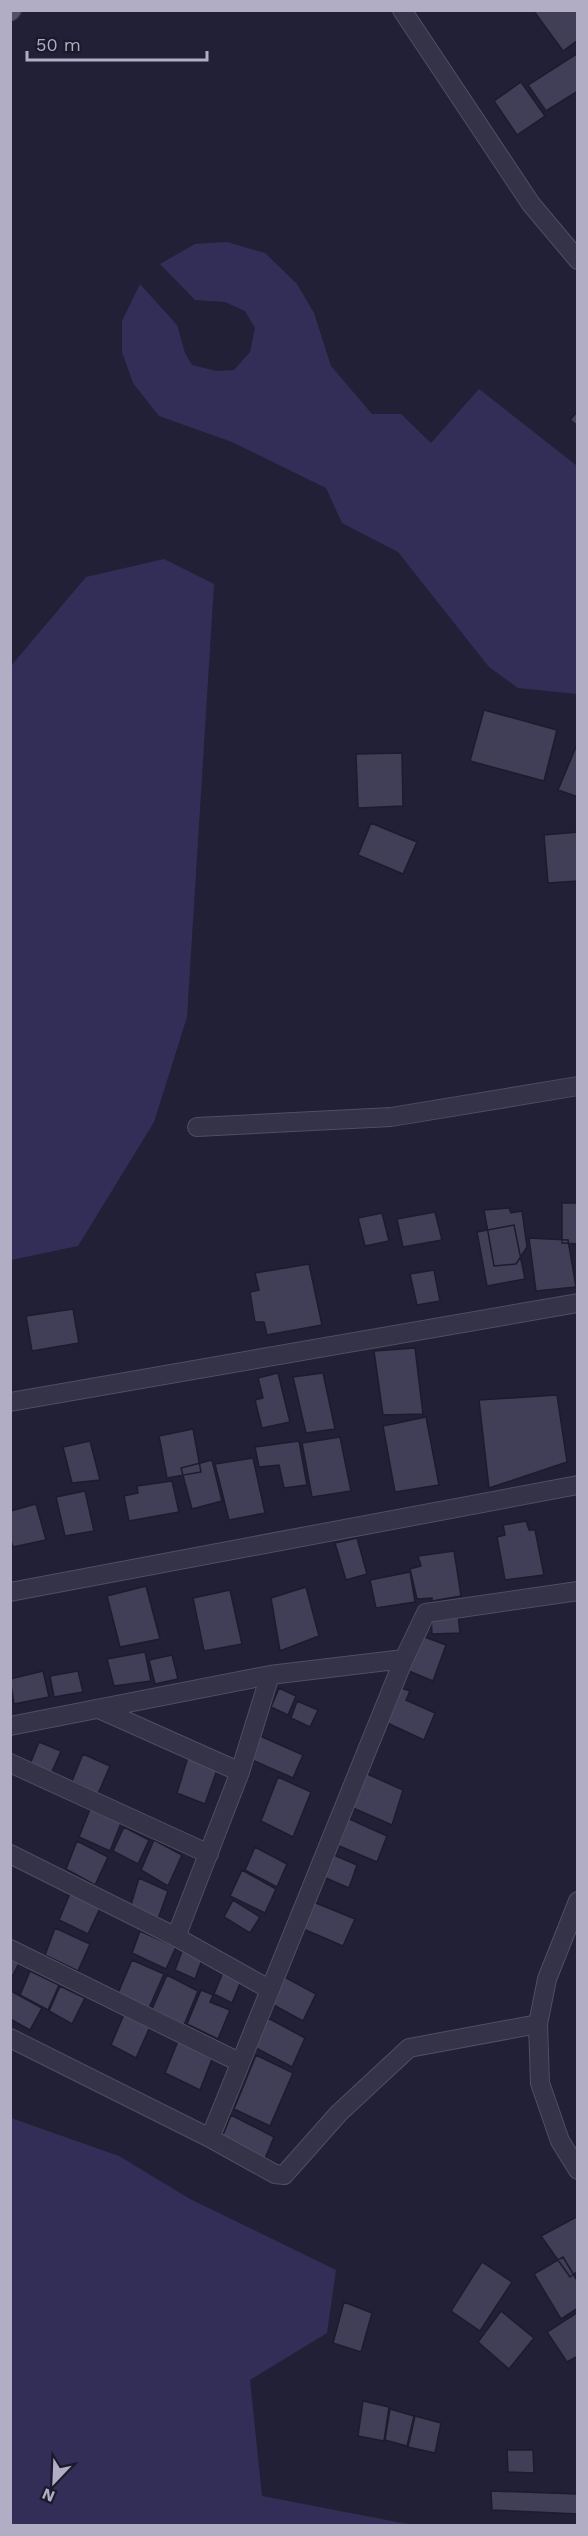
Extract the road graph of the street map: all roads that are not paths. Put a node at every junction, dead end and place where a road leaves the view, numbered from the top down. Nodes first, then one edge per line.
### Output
1 (402, 10) edge
2 (578, 260) edge
3 (578, 1086) edge
4 (197, 1127) dead end
5 (578, 1303) edge
6 (10, 1402) edge
7 (578, 1485) edge
8 (578, 1591) edge
9 (10, 1592) edge
10 (404, 1659) junction
11 (270, 1676) junction
12 (99, 1709) junction
13 (10, 1726) edge
14 (10, 1763) edge
15 (240, 1772) junction
16 (10, 1854) edge
17 (209, 1854) junction
18 (578, 1900) edge
19 (176, 1937) junction
20 (10, 1949) edge
21 (270, 1989) junction
22 (538, 2024) junction
23 (10, 2038) edge
24 (239, 2062) junction
25 (210, 2138) junction
26 (578, 2170) edge

1 - 2 street
3 - 4 street
5 - 6 street
7 - 9 street
8 - 10 street
10 - 11 street
10 - 21 street
11 - 12 street
11 - 15 street
12 - 13 street
12 - 15 street
14 - 17 street
15 - 17 street
16 - 19 street
17 - 19 street
18 - 22 street
19 - 21 street
20 - 24 street
21 - 24 street
22 - 25 street
22 - 26 street
23 - 25 street
24 - 25 street

